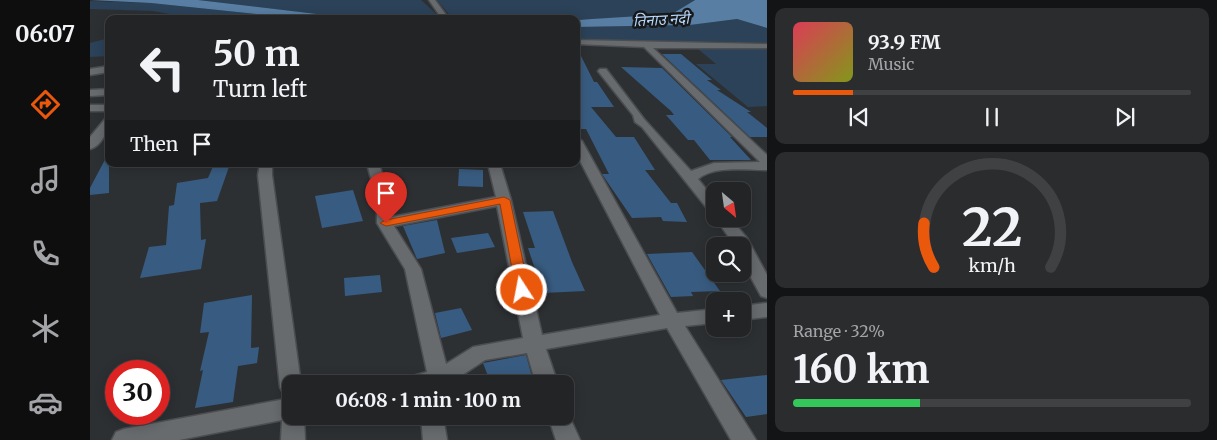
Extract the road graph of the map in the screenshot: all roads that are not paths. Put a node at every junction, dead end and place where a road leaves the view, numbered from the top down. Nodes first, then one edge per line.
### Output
1 (432, 0) edge
2 (443, 15) edge
3 (580, 42) edge
4 (646, 45) junction
5 (767, 46) edge
6 (105, 70) edge
7 (603, 71) dead end
8 (90, 72) edge
9 (105, 92) edge
10 (91, 94) edge
11 (90, 108) edge
12 (105, 108) edge
13 (105, 127) edge
14 (90, 145) edge
15 (580, 148) edge
16 (767, 164) edge
17 (266, 167) edge
18 (374, 167) edge
19 (495, 167) edge
20 (691, 179) junction
21 (706, 198) edge
22 (504, 200) junction
23 (386, 223) junction
24 (730, 228) edge
25 (767, 292) edge
26 (767, 310) edge
27 (751, 312) edge
28 (706, 317) edge
29 (672, 320) junction
30 (533, 345) junction
31 (289, 375) edge
32 (438, 375) edge
33 (448, 375) edge
34 (544, 375) edge
35 (282, 410) edge
36 (293, 425) edge
37 (431, 425) edge
38 (562, 425) edge
39 (124, 440) edge
40 (292, 440) edge
41 (435, 440) edge
42 (568, 440) edge
43 (744, 440) edge

1 - 2 street
3 - 4 street
4 - 5 street
4 - 16 street
6 - 8 street
7 - 20 street
9 - 10 street
11 - 12 street
13 - 14 street
15 - 29 street
16 - 20 street
17 - 31 street
18 - 23 street
19 - 22 street
20 - 21 street
22 - 23 street
22 - 30 street
23 - 32 street
24 - 25 street
26 - 27 street
28 - 29 street
29 - 30 street
29 - 43 street
30 - 33 street
30 - 34 street
35 - 39 street
36 - 40 street
37 - 41 street
38 - 42 street

